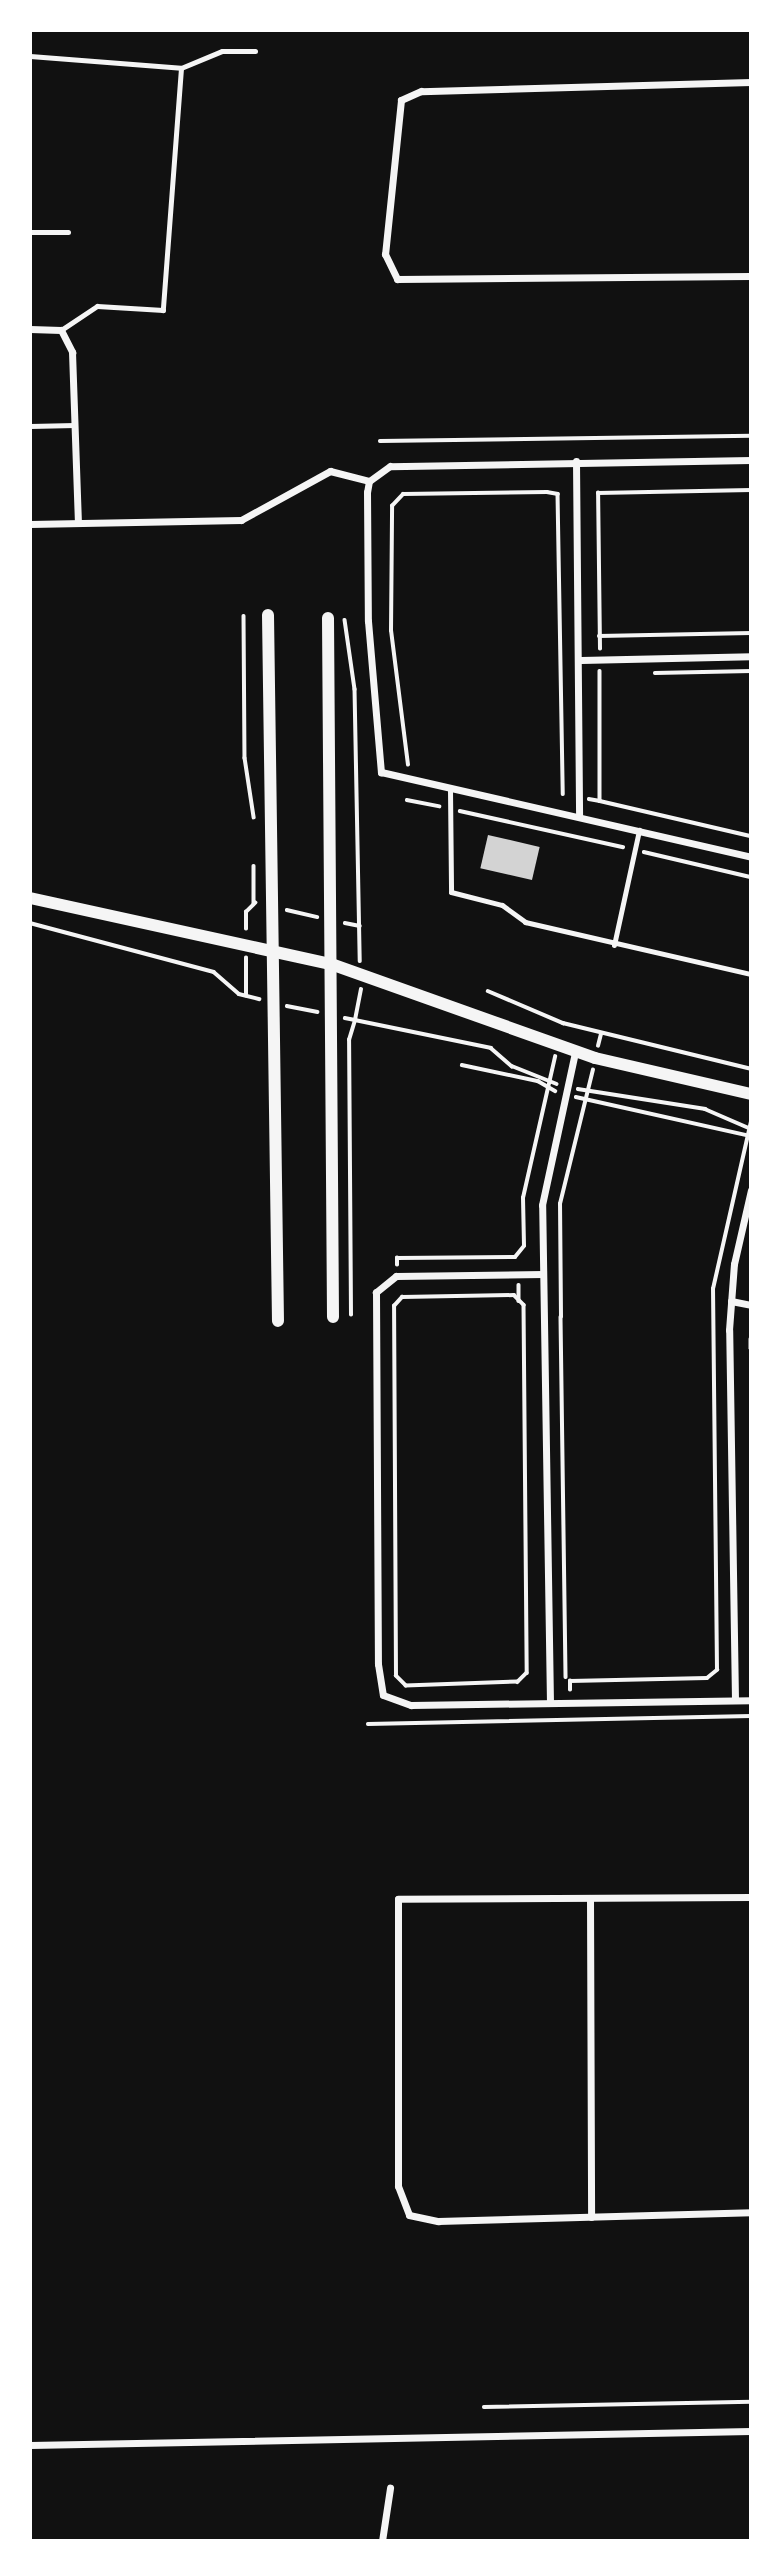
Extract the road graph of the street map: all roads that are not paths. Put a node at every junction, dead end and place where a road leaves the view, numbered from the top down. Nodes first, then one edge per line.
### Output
1 (255, 51) dead end
2 (30, 56) edge
3 (181, 68) junction
4 (751, 82) edge
5 (30, 232) edge
6 (68, 232) dead end
7 (751, 276) edge
8 (30, 329) edge
9 (61, 330) junction
10 (75, 425) junction
11 (30, 426) edge
12 (751, 460) edge
13 (576, 461) junction
14 (369, 481) junction
15 (78, 523) junction
16 (30, 524) edge
17 (268, 615) dead end
18 (328, 618) dead end
19 (751, 656) edge
20 (581, 660) junction
21 (450, 790) junction
22 (579, 816) junction
23 (639, 830) junction
24 (751, 857) edge
25 (30, 898) edge
26 (614, 944) junction
27 (273, 952) junction
28 (331, 964) junction
29 (751, 974) edge
30 (575, 1052) junction
31 (751, 1094) edge
32 (751, 1191) edge
33 (543, 1274) junction
34 (731, 1301) junction
35 (751, 1305) edge
36 (333, 1317) dead end
37 (278, 1321) dead end
38 (735, 1700) junction
39 (751, 1700) edge
40 (550, 1703) junction
41 (751, 1897) edge
42 (590, 1898) junction
43 (751, 2212) edge
44 (592, 2217) junction
45 (751, 2431) edge
46 (30, 2445) edge
47 (390, 2488) dead end
48 (382, 2541) edge

1 - 3 lane
2 - 3 lane
3 - 9 lane
4 - 7 street
5 - 6 lane
8 - 9 street
9 - 10 street
10 - 11 lane
10 - 15 street
12 - 13 street
13 - 14 street
13 - 20 street
14 - 15 street
14 - 21 street
15 - 16 street
17 - 27 street
18 - 28 street
19 - 20 street
20 - 22 street
21 - 22 street
21 - 26 lane
22 - 23 street
23 - 24 street
23 - 26 lane
25 - 27 street
26 - 29 lane
27 - 28 street
27 - 37 street
28 - 30 street
28 - 36 street
30 - 31 street
30 - 33 street
32 - 34 street
33 - 40 street
33 - 40 street
34 - 35 street
34 - 38 street
38 - 39 street
38 - 40 street
41 - 42 street
42 - 44 street
42 - 44 street
43 - 44 street
45 - 46 street
47 - 48 street

